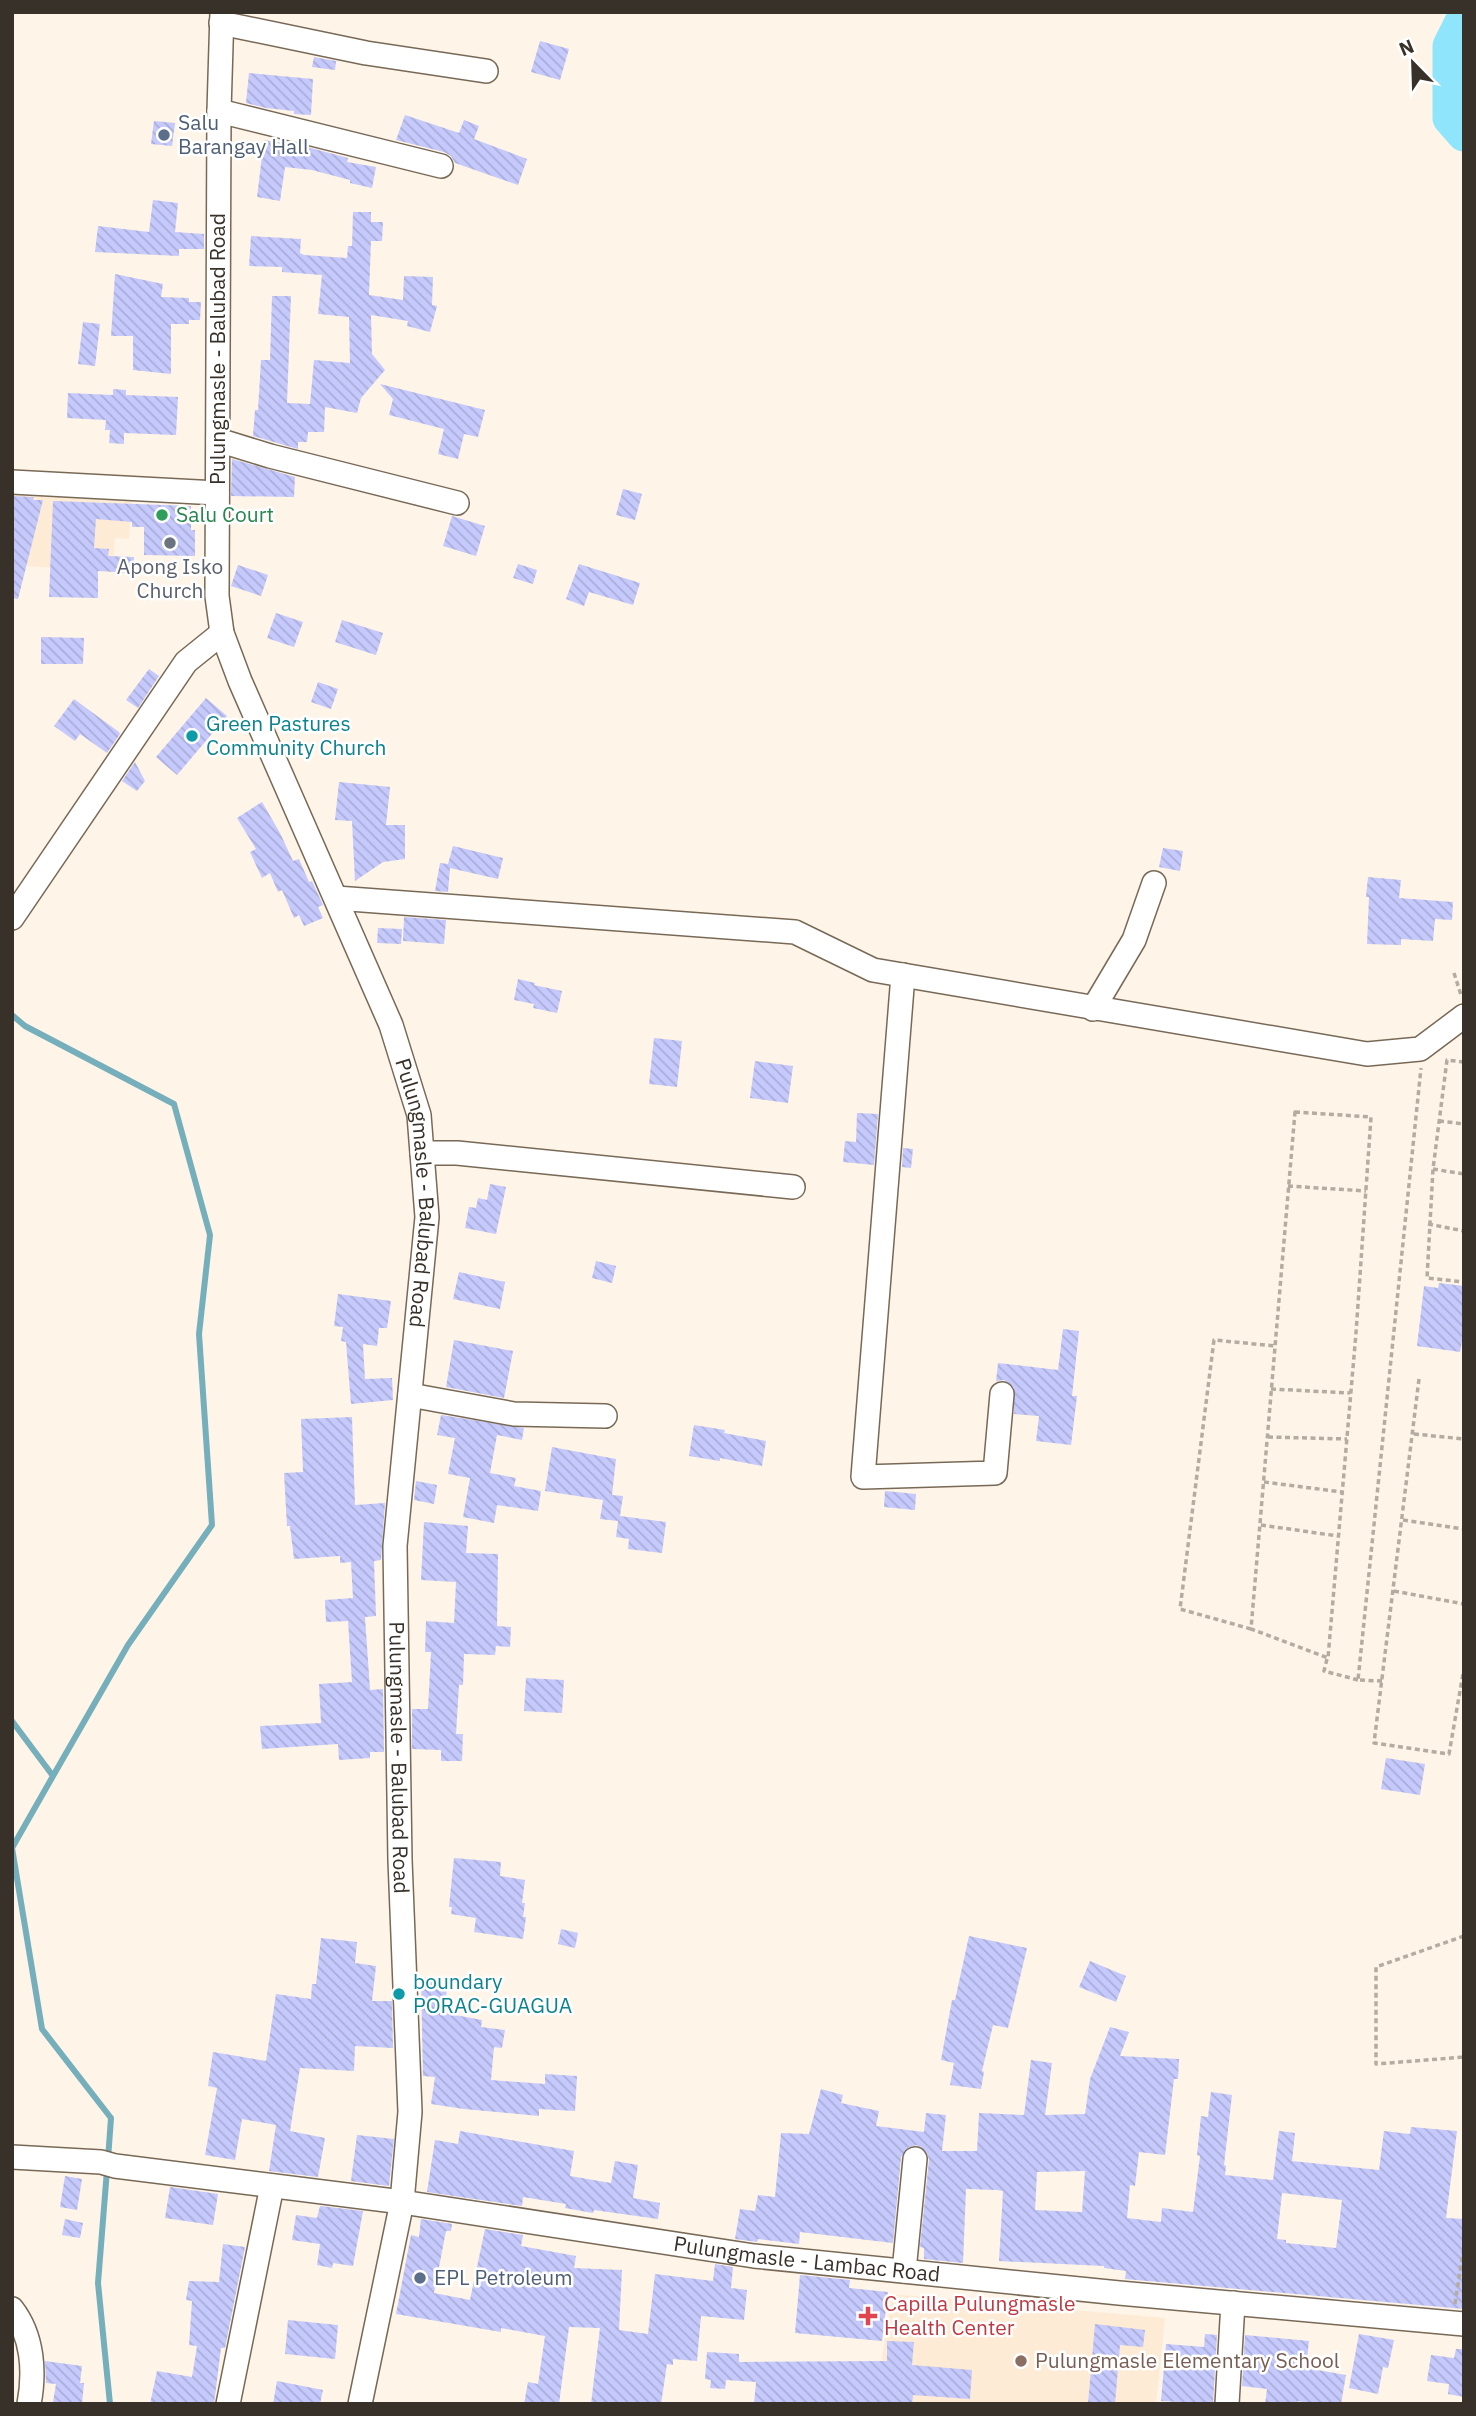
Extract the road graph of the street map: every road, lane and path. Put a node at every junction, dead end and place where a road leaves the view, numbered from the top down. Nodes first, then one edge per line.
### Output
1 (221, 18) edge
2 (485, 71) dead end
3 (219, 111) junction
4 (441, 166) dead end
5 (218, 440) junction
6 (12, 482) edge
7 (217, 493) junction
8 (457, 503) dead end
9 (222, 633) junction
10 (1154, 883) dead end
11 (336, 898) junction
12 (12, 918) edge
13 (1454, 973) dead end
14 (903, 975) junction
15 (1464, 1004) edge
16 (1093, 1009) junction
17 (1464, 1016) edge
18 (1420, 1049) junction
19 (1464, 1062) edge
20 (1439, 1121) junction
21 (1464, 1124) edge
22 (422, 1153) junction
23 (1433, 1169) junction
24 (1464, 1174) edge
25 (1288, 1186) junction
26 (793, 1187) dead end
27 (1366, 1191) junction
28 (1429, 1224) junction
29 (1464, 1231) edge
30 (1464, 1282) edge
31 (1275, 1346) junction
32 (1419, 1380) dead end
33 (1271, 1389) junction
34 (1350, 1393) junction
35 (1002, 1394) dead end
36 (410, 1395) junction
37 (605, 1416) dead end
38 (1414, 1434) junction
39 (1267, 1437) junction
40 (1347, 1439) junction
41 (1464, 1439) edge
42 (1263, 1482) junction
43 (1342, 1492) junction
44 (1403, 1520) junction
45 (1260, 1525) junction
46 (1464, 1530) edge
47 (1338, 1536) junction
48 (1394, 1591) junction
49 (1464, 1604) edge
50 (1251, 1629) junction
51 (1328, 1658) junction
52 (1464, 1668) edge
53 (1358, 1680) junction
54 (1382, 1681) junction
55 (1464, 1936) edge
56 (1464, 2057) edge
57 (12, 2157) edge
58 (915, 2159) dead end
59 (272, 2186) junction
60 (402, 2202) junction
61 (1464, 2246) edge
62 (904, 2272) junction
63 (1233, 2303) junction
64 (12, 2309) edge
65 (1458, 2324) edge
66 (29, 2404) edge
67 (228, 2404) edge
68 (360, 2404) edge
69 (1227, 2404) edge

1 - 2 street
1 - 3 street, Pulungmasle - Balubad Road
3 - 4 street
3 - 5 street, Pulungmasle - Balubad Road
5 - 7 street, Pulungmasle - Balubad Road
5 - 8 street
6 - 7 street
7 - 9 street, Pulungmasle - Balubad Road
9 - 11 street, Pulungmasle - Balubad Road
9 - 12 street
10 - 16 street
11 - 14 street
11 - 22 street, Pulungmasle - Balubad Road
13 - 15 path
14 - 16 street
14 - 35 street
16 - 18 street
17 - 18 street
18 - 53 path
19 - 20 path
20 - 21 path
20 - 23 path
22 - 26 street
22 - 36 street, Pulungmasle - Balubad Road
23 - 24 path
23 - 28 path
25 - 27 path
25 - 27 path
25 - 31 path
27 - 34 path
28 - 29 path
28 - 30 path
31 - 33 path
31 - 50 path
32 - 38 path
33 - 34 path
33 - 39 path
34 - 40 path
36 - 37 street
36 - 60 street, Pulungmasle - Balubad Road
38 - 41 path
38 - 44 path
39 - 40 path
39 - 42 path
40 - 43 path
42 - 43 path
42 - 45 path
43 - 47 path
44 - 46 path
44 - 48 path
45 - 47 path
45 - 50 path
47 - 51 path
48 - 49 path
48 - 54 path
50 - 51 path
51 - 53 path
52 - 54 path
53 - 54 path
55 - 56 path
57 - 59 street, Pulungmasle - Lambac Road
58 - 62 street
59 - 60 street, Pulungmasle - Lambac Road
59 - 67 street
60 - 62 street, Pulungmasle - Lambac Road
60 - 68 street, Pulungmasle - Balubad Road
61 - 65 path
62 - 63 street, Pulungmasle - Lambac Road
63 - 65 street, Pulungmasle - Lambac Road
63 - 69 street
64 - 66 street

